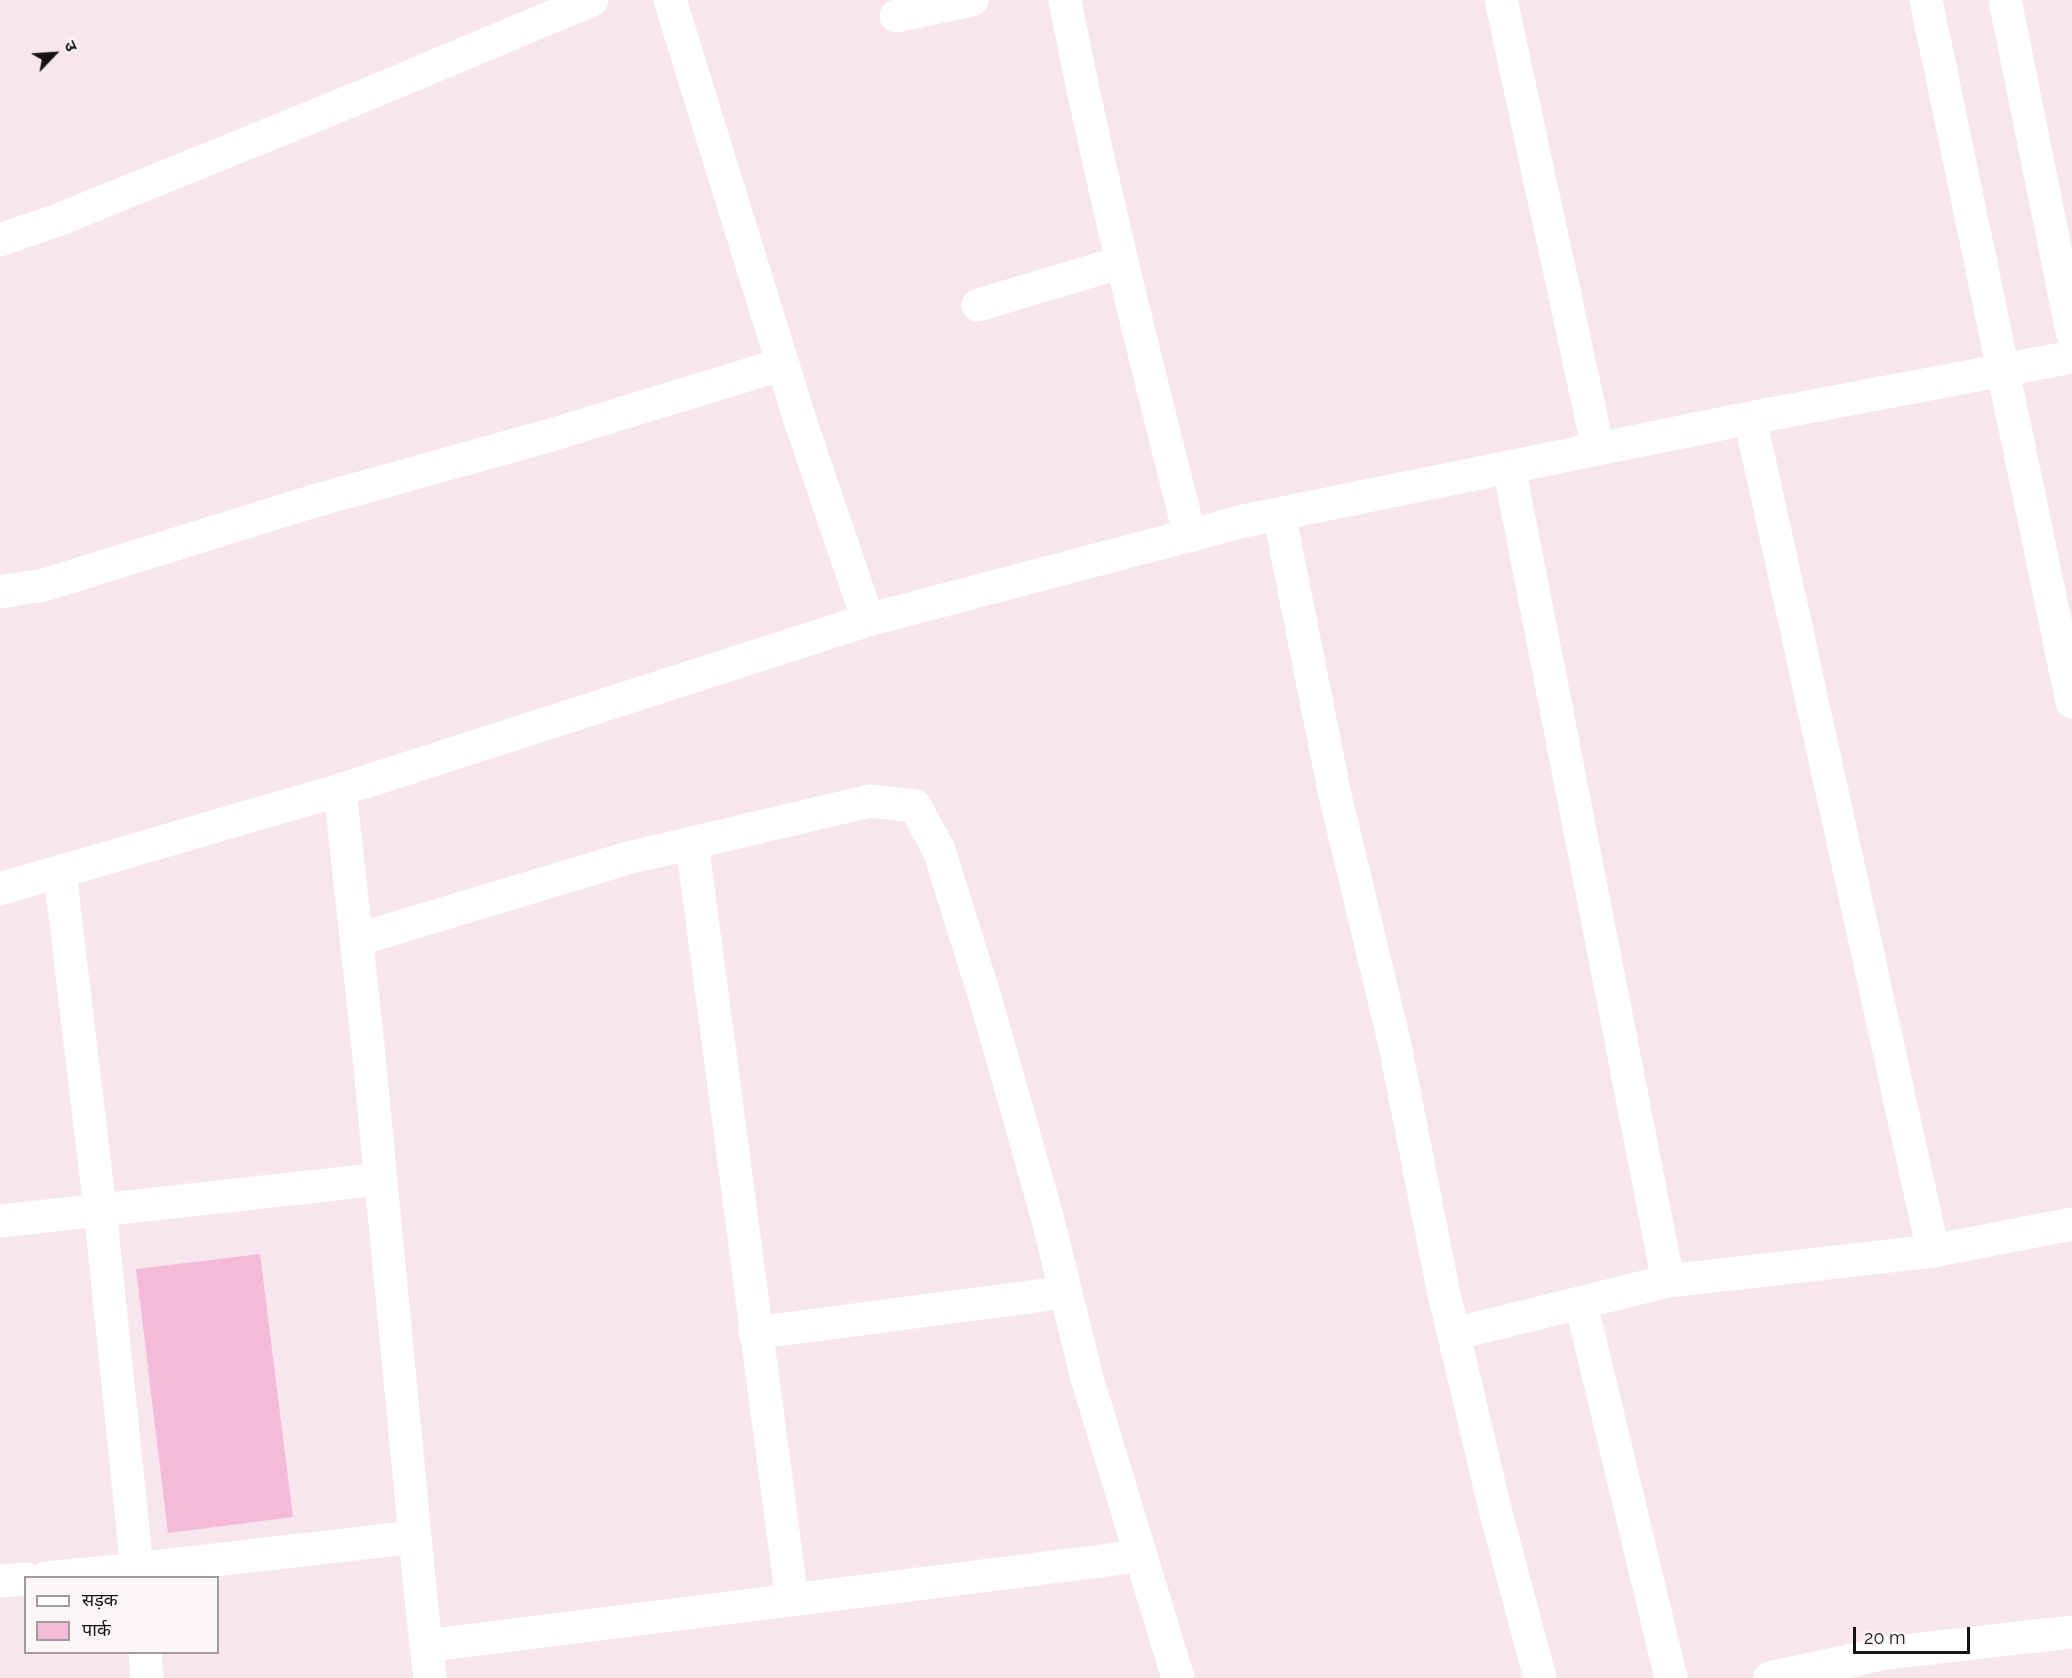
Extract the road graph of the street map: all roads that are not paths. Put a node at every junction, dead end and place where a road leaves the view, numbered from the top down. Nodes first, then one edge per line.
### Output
1 (592, 0) edge
2 (670, 0) edge
3 (972, 0) edge
4 (1065, 0) edge
5 (1501, 0) edge
6 (1926, 0) edge
7 (2005, 0) edge
8 (896, 16) dead end
9 (0, 240) edge
10 (1122, 262) junction
11 (978, 306) dead end
12 (2072, 332) edge
13 (2072, 357) edge
14 (783, 364) junction
15 (2003, 369) junction
16 (1750, 418) junction
17 (1598, 449) junction
18 (1509, 467) junction
19 (1280, 514) junction
20 (1190, 536) junction
21 (0, 592) edge
22 (868, 620) junction
23 (2072, 702) edge
24 (340, 790) junction
25 (692, 843) junction
26 (60, 873) junction
27 (0, 889) edge
28 (356, 940) junction
29 (381, 1179) junction
30 (100, 1209) junction
31 (0, 1221) edge
32 (2072, 1224) edge
33 (1933, 1251) junction
34 (1668, 1281) junction
35 (1066, 1292) junction
36 (1581, 1303) junction
37 (755, 1333) junction
38 (1454, 1334) junction
39 (415, 1537) junction
40 (1140, 1556) junction
41 (138, 1573) edge
42 (83, 1576) edge
43 (24, 1579) edge
44 (0, 1581) edge
45 (792, 1600) junction
46 (2072, 1632) edge
47 (426, 1646) junction
48 (145, 1654) edge
49 (1889, 1666) edge
50 (147, 1678) edge
51 (430, 1678) edge
52 (1178, 1678) edge
53 (1540, 1678) edge
54 (1671, 1678) edge
55 (1770, 1678) edge

1 - 9 street
2 - 14 street
3 - 8 street
4 - 10 street
5 - 17 street
6 - 15 street
7 - 12 street
10 - 11 street
10 - 20 street
13 - 15 street
14 - 21 street
14 - 22 street
15 - 16 street
15 - 23 street
16 - 17 street
16 - 33 street
17 - 18 street
18 - 19 street
18 - 34 street
19 - 20 street
19 - 38 street
20 - 22 street
22 - 24 street
24 - 26 street
24 - 28 street
25 - 28 street
25 - 35 street
25 - 37 street
26 - 27 street
26 - 30 street
28 - 29 street
29 - 30 street
29 - 39 street
30 - 31 street
30 - 41 street
32 - 33 street
33 - 34 street
34 - 36 street
35 - 37 street
35 - 40 street
36 - 38 street
36 - 54 street
37 - 45 street
38 - 53 street
39 - 41 street
39 - 47 street
40 - 45 street
40 - 52 street
41 - 42 street
43 - 44 street
45 - 47 street
46 - 49 street
47 - 51 street
48 - 50 street
49 - 55 street

